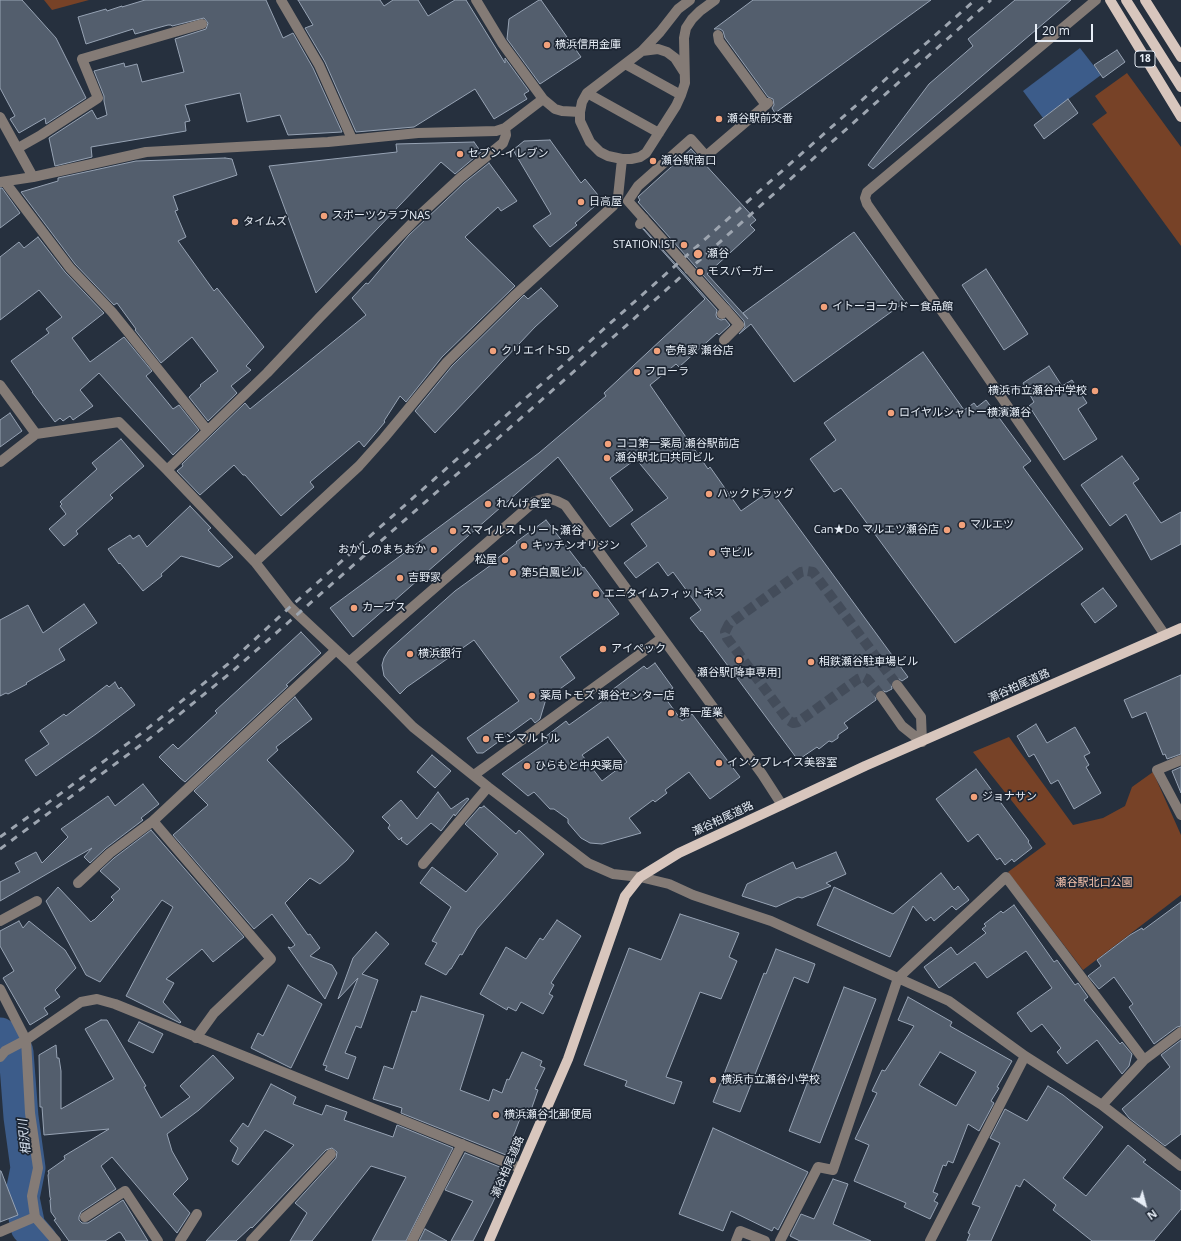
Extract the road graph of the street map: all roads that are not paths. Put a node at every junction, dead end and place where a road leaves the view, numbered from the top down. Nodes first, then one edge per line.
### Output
1 (281, 0) edge
2 (476, 0) edge
3 (690, 0) edge
4 (715, 0) edge
5 (1096, 0) edge
6 (1110, 0) edge
7 (1126, 0) edge
8 (1145, 0) edge
9 (202, 24) dead end
10 (718, 35) dead end
11 (642, 51) junction
12 (1181, 57) edge
13 (626, 64) junction
14 (685, 74) junction
15 (1181, 87) edge
16 (587, 93) junction
17 (681, 95) junction
18 (543, 99) junction
19 (580, 112) junction
20 (0, 117) edge
21 (1181, 117) edge
22 (505, 128) junction
23 (659, 133) junction
24 (352, 139) junction
25 (18, 148) junction
26 (622, 159) junction
27 (33, 177) junction
28 (2, 182) edge
29 (724, 340) dead end
30 (0, 385) edge
31 (207, 430) junction
32 (36, 434) junction
33 (0, 462) edge
34 (167, 470) junction
35 (255, 562) junction
36 (1181, 628) edge
37 (1165, 635) junction
38 (662, 638) junction
39 (336, 651) junction
40 (349, 662) junction
41 (897, 685) tunnel mouth
42 (881, 696) tunnel mouth
43 (922, 742) junction
44 (1181, 760) edge
45 (474, 775) junction
46 (488, 787) junction
47 (782, 805) junction
48 (1181, 815) edge
49 (153, 821) junction
50 (423, 864) dead end
51 (640, 877) junction
52 (78, 883) dead end
53 (36, 901) dead end
54 (0, 921) edge
55 (898, 978) junction
56 (0, 990) edge
57 (1181, 1032) edge
58 (196, 1038) junction
59 (23, 1042) junction
60 (3, 1054) edge
61 (1025, 1056) junction
62 (1144, 1060) junction
63 (1102, 1105) junction
64 (462, 1144) junction
65 (332, 1154) dead end
66 (1181, 1166) edge
67 (520, 1168) junction
68 (197, 1214) dead end
69 (35, 1217) junction
70 (85, 1217) dead end
71 (0, 1232) edge
72 (56, 1241) edge
73 (158, 1241) edge
74 (180, 1241) edge
75 (251, 1241) edge
76 (412, 1241) edge
77 (489, 1241) edge
78 (736, 1241) edge
79 (765, 1241) edge
80 (780, 1241) edge
81 (930, 1241) edge

1 - 24 street
2 - 18 street
3 - 11 street
4 - 14 street
5 - 37 street
6 - 21 main road, 18
7 - 15 main road, 18
8 - 12 main road
9 - 25 street
10 - 29 street, bridge
11 - 13 street
11 - 14 street
13 - 16 street
13 - 17 street
14 - 17 street
16 - 19 street
16 - 23 street
17 - 23 street
18 - 19 street
18 - 22 street
19 - 26 street
20 - 25 street
22 - 24 street
22 - 31 street
23 - 26 street
24 - 27 street
25 - 27 street
26 - 35 street
27 - 28 street
28 - 31 street
30 - 32 street
31 - 34 street
32 - 33 street
32 - 34 street
34 - 35 street
35 - 39 street
36 - 37 main road, 瀬谷柏尾道路
37 - 43 main road, 瀬谷柏尾道路
38 - 40 street
38 - 45 street
38 - 47 street
39 - 40 street
39 - 49 street
40 - 45 street
41 - 43 street
42 - 43 street
43 - 47 main road, 瀬谷柏尾道路
44 - 48 street
45 - 46 street
46 - 50 street
46 - 51 street
47 - 51 main road, 瀬谷柏尾道路
49 - 52 street
49 - 58 street
51 - 55 street
51 - 67 main road, 瀬谷柏尾道路
53 - 54 street
55 - 61 street
55 - 62 street
55 - 80 street
56 - 59 street
57 - 62 street
58 - 59 street
58 - 64 street
59 - 60 street
59 - 69 street
61 - 63 street
61 - 81 street
62 - 63 street
63 - 66 street
64 - 67 street
64 - 76 street
65 - 75 street
67 - 77 main road, 瀬谷柏尾道路
68 - 74 street
69 - 71 street
69 - 72 street
70 - 73 street
78 - 79 street

